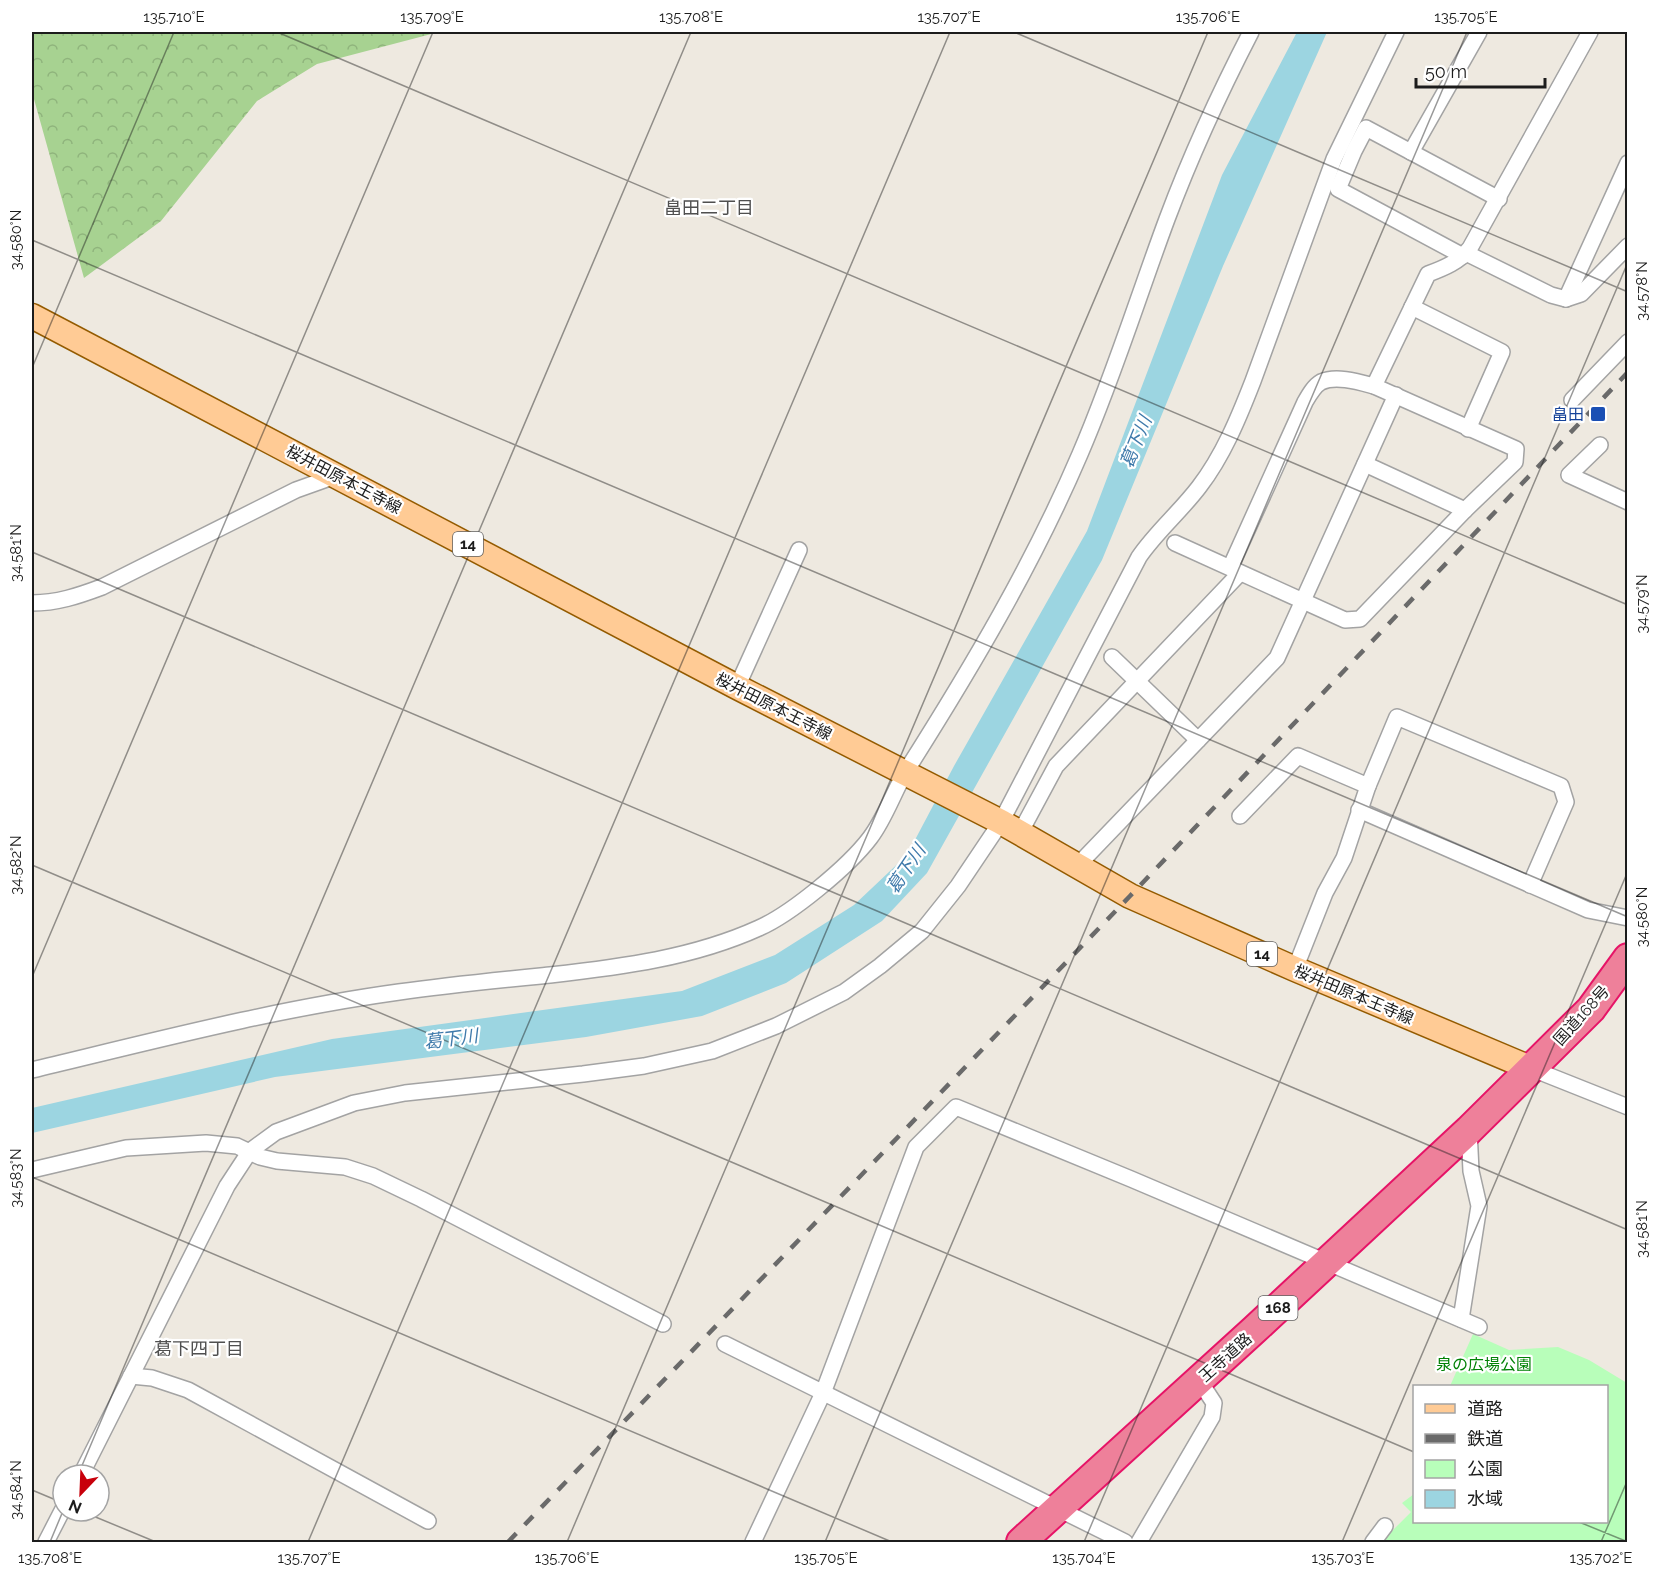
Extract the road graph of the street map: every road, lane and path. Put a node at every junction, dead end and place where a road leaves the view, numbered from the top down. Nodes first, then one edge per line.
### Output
1 (1251, 32) edge
2 (1396, 32) edge
3 (1479, 32) edge
4 (1590, 32) edge
5 (1411, 152) junction
6 (1628, 164) edge
7 (1499, 199) junction
8 (1628, 246) edge
9 (1465, 254) junction
10 (1566, 299) junction
11 (1412, 307) junction
12 (32, 316) edge
13 (1628, 342) edge
14 (1374, 386) junction
15 (1396, 395) junction
16 (1572, 400) dead end
17 (1468, 429) junction
18 (1600, 445) dead end
19 (1365, 464) junction
20 (338, 475) junction
21 (1628, 502) edge
22 (1465, 510) junction
23 (1175, 543) dead end
24 (800, 550) dead end
25 (1235, 570) junction
26 (1303, 601) junction
27 (32, 603) edge
28 (1112, 657) dead end
29 (1137, 681) junction
30 (737, 687) junction
31 (1198, 740) junction
32 (905, 773) junction
33 (1368, 786) junction
34 (1359, 810) junction
35 (1240, 816) dead end
36 (1010, 827) junction
37 (1078, 865) junction
38 (1530, 885) junction
39 (1628, 918) edge
40 (1628, 958) edge
41 (1295, 969) junction
42 (1530, 1068) junction
43 (32, 1070) edge
44 (1628, 1107) edge
45 (1469, 1130) junction
46 (250, 1151) junction
47 (32, 1170) edge
48 (1326, 1262) junction
49 (1461, 1319) junction
50 (663, 1324) dead end
51 (1479, 1326) dead end
52 (725, 1344) dead end
53 (131, 1376) junction
54 (1199, 1380) junction
55 (823, 1393) junction
56 (87, 1463) edge
57 (1057, 1509) junction
58 (428, 1521) dead end
59 (56, 1523) edge
60 (1385, 1526) dead end
61 (46, 1542) edge
62 (753, 1542) edge
63 (1021, 1542) edge
64 (1125, 1542) edge
65 (1139, 1542) edge
66 (1373, 1542) edge

1 - 32 street
2 - 36 street
3 - 5 street
4 - 7 street
5 - 7 street
5 - 9 street
6 - 10 street
7 - 9 street
8 - 10 street
9 - 10 street
9 - 11 street
11 - 14 street
11 - 17 street
12 - 20 main road, 桜井田原本王寺線 / 14
13 - 16 street
14 - 15 street
14 - 25 street
15 - 17 street
15 - 19 street
17 - 22 street
18 - 21 street
19 - 22 street
19 - 26 street
20 - 27 street
20 - 30 main road, 桜井田原本王寺線 / 14
22 - 26 street
23 - 25 street
24 - 30 street
25 - 26 street
25 - 29 street
26 - 31 street
28 - 29 street
29 - 31 street
29 - 36 street
30 - 32 main road, 桜井田原本王寺線 / 14
31 - 37 street
32 - 36 main road, 桜井田原本王寺線 / 14
32 - 43 street
33 - 34 street
33 - 35 street
33 - 38 street
34 - 38 street
34 - 41 street
36 - 37 main road, 桜井田原本王寺線 / 14
36 - 46 street
37 - 41 main road, 桜井田原本王寺線 / 14
38 - 39 street
40 - 42 highway, 国道168号 / 168
41 - 42 main road, 桜井田原本王寺線 / 14
42 - 44 street
42 - 45 highway, 王寺道路 / 168
45 - 48 highway, 王寺道路 / 168
45 - 49 street
46 - 47 street
46 - 50 street
46 - 53 street
48 - 49 street
48 - 54 highway, 王寺道路 / 168
48 - 55 street
49 - 51 street
52 - 55 street
53 - 56 street
53 - 58 street
54 - 57 highway, 王寺道路 / 168
54 - 65 street
55 - 57 street
55 - 62 street
57 - 63 highway, 王寺道路 / 168
57 - 64 street
59 - 61 street
60 - 66 street

